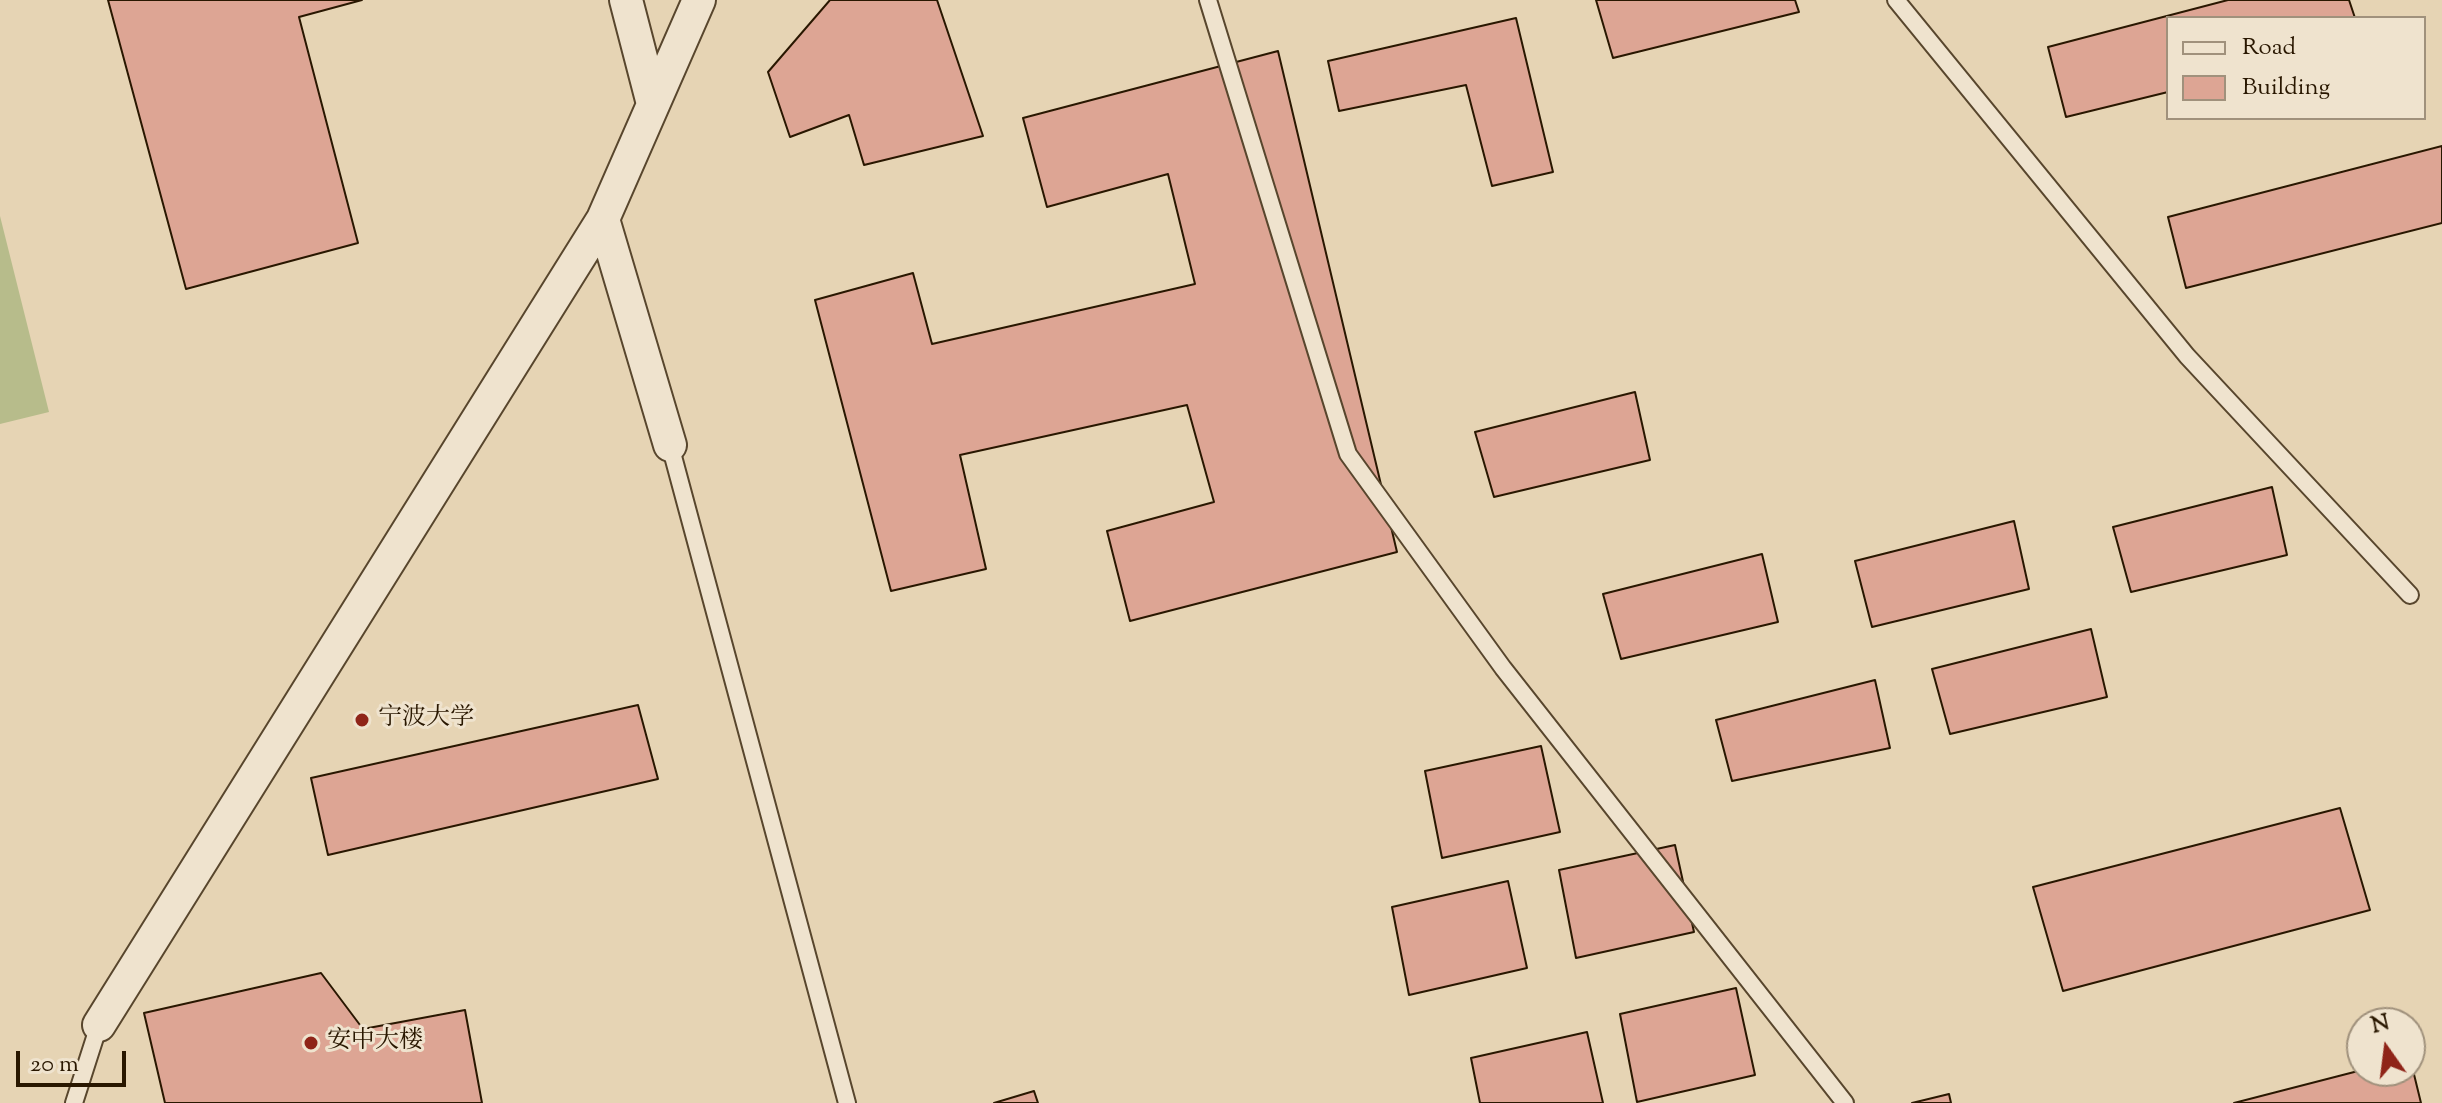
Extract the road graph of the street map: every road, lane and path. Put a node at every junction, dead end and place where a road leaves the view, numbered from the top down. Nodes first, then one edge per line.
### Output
1 (626, 0) edge
2 (699, 0) edge
3 (1208, 0) edge
4 (1896, 0) edge
5 (653, 104) junction
6 (603, 219) junction
7 (670, 445) joint
8 (2410, 595) dead end
9 (99, 1025) joint
10 (74, 1103) edge
11 (847, 1103) edge
12 (1845, 1103) edge

1 - 5 street
2 - 5 street
3 - 12 lane
4 - 8 lane
5 - 6 street
6 - 7 street
6 - 9 street
7 - 11 lane
9 - 10 lane

